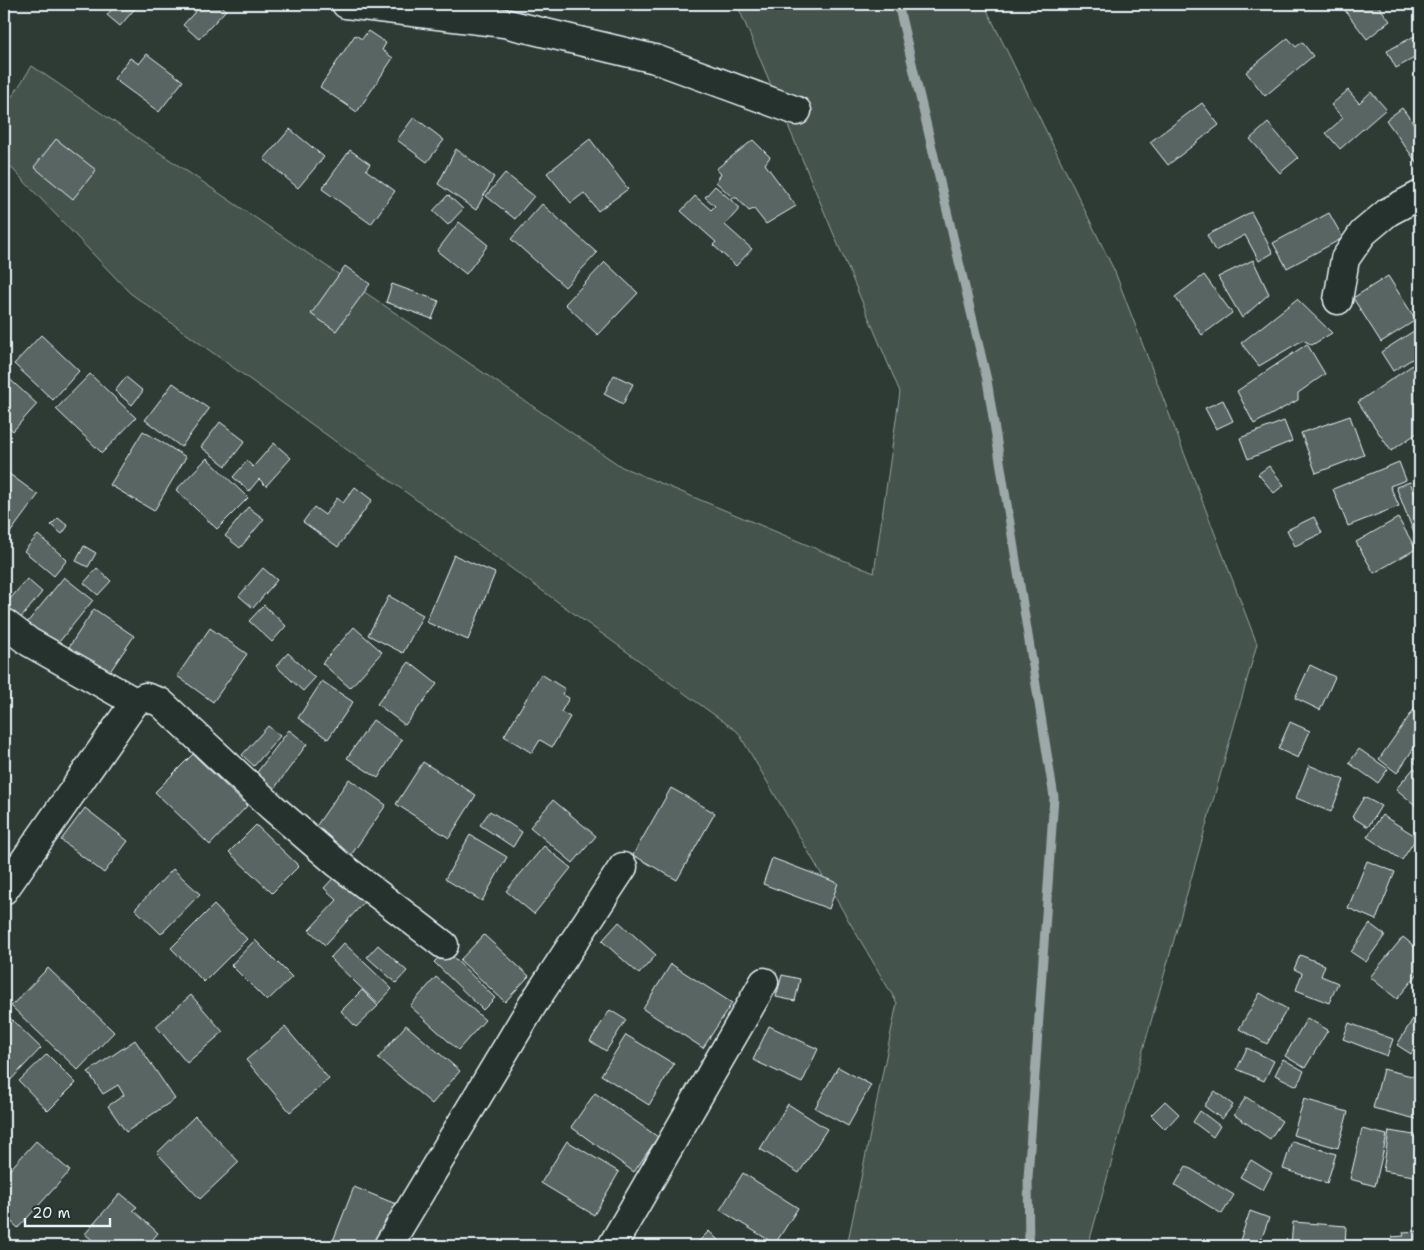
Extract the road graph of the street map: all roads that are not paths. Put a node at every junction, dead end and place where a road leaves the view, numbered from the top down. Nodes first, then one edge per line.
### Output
1 (346, 4) edge
2 (798, 112) dead end
3 (1420, 195) edge
4 (1338, 300) dead end
5 (4, 623) edge
6 (135, 702) junction
7 (623, 867) dead end
8 (4, 890) edge
9 (444, 945) dead end
10 (764, 982) dead end
11 (388, 1246) edge
12 (612, 1246) edge

1 - 2 street
3 - 4 street
5 - 6 street
6 - 8 street
6 - 9 street
7 - 11 street
10 - 12 street

